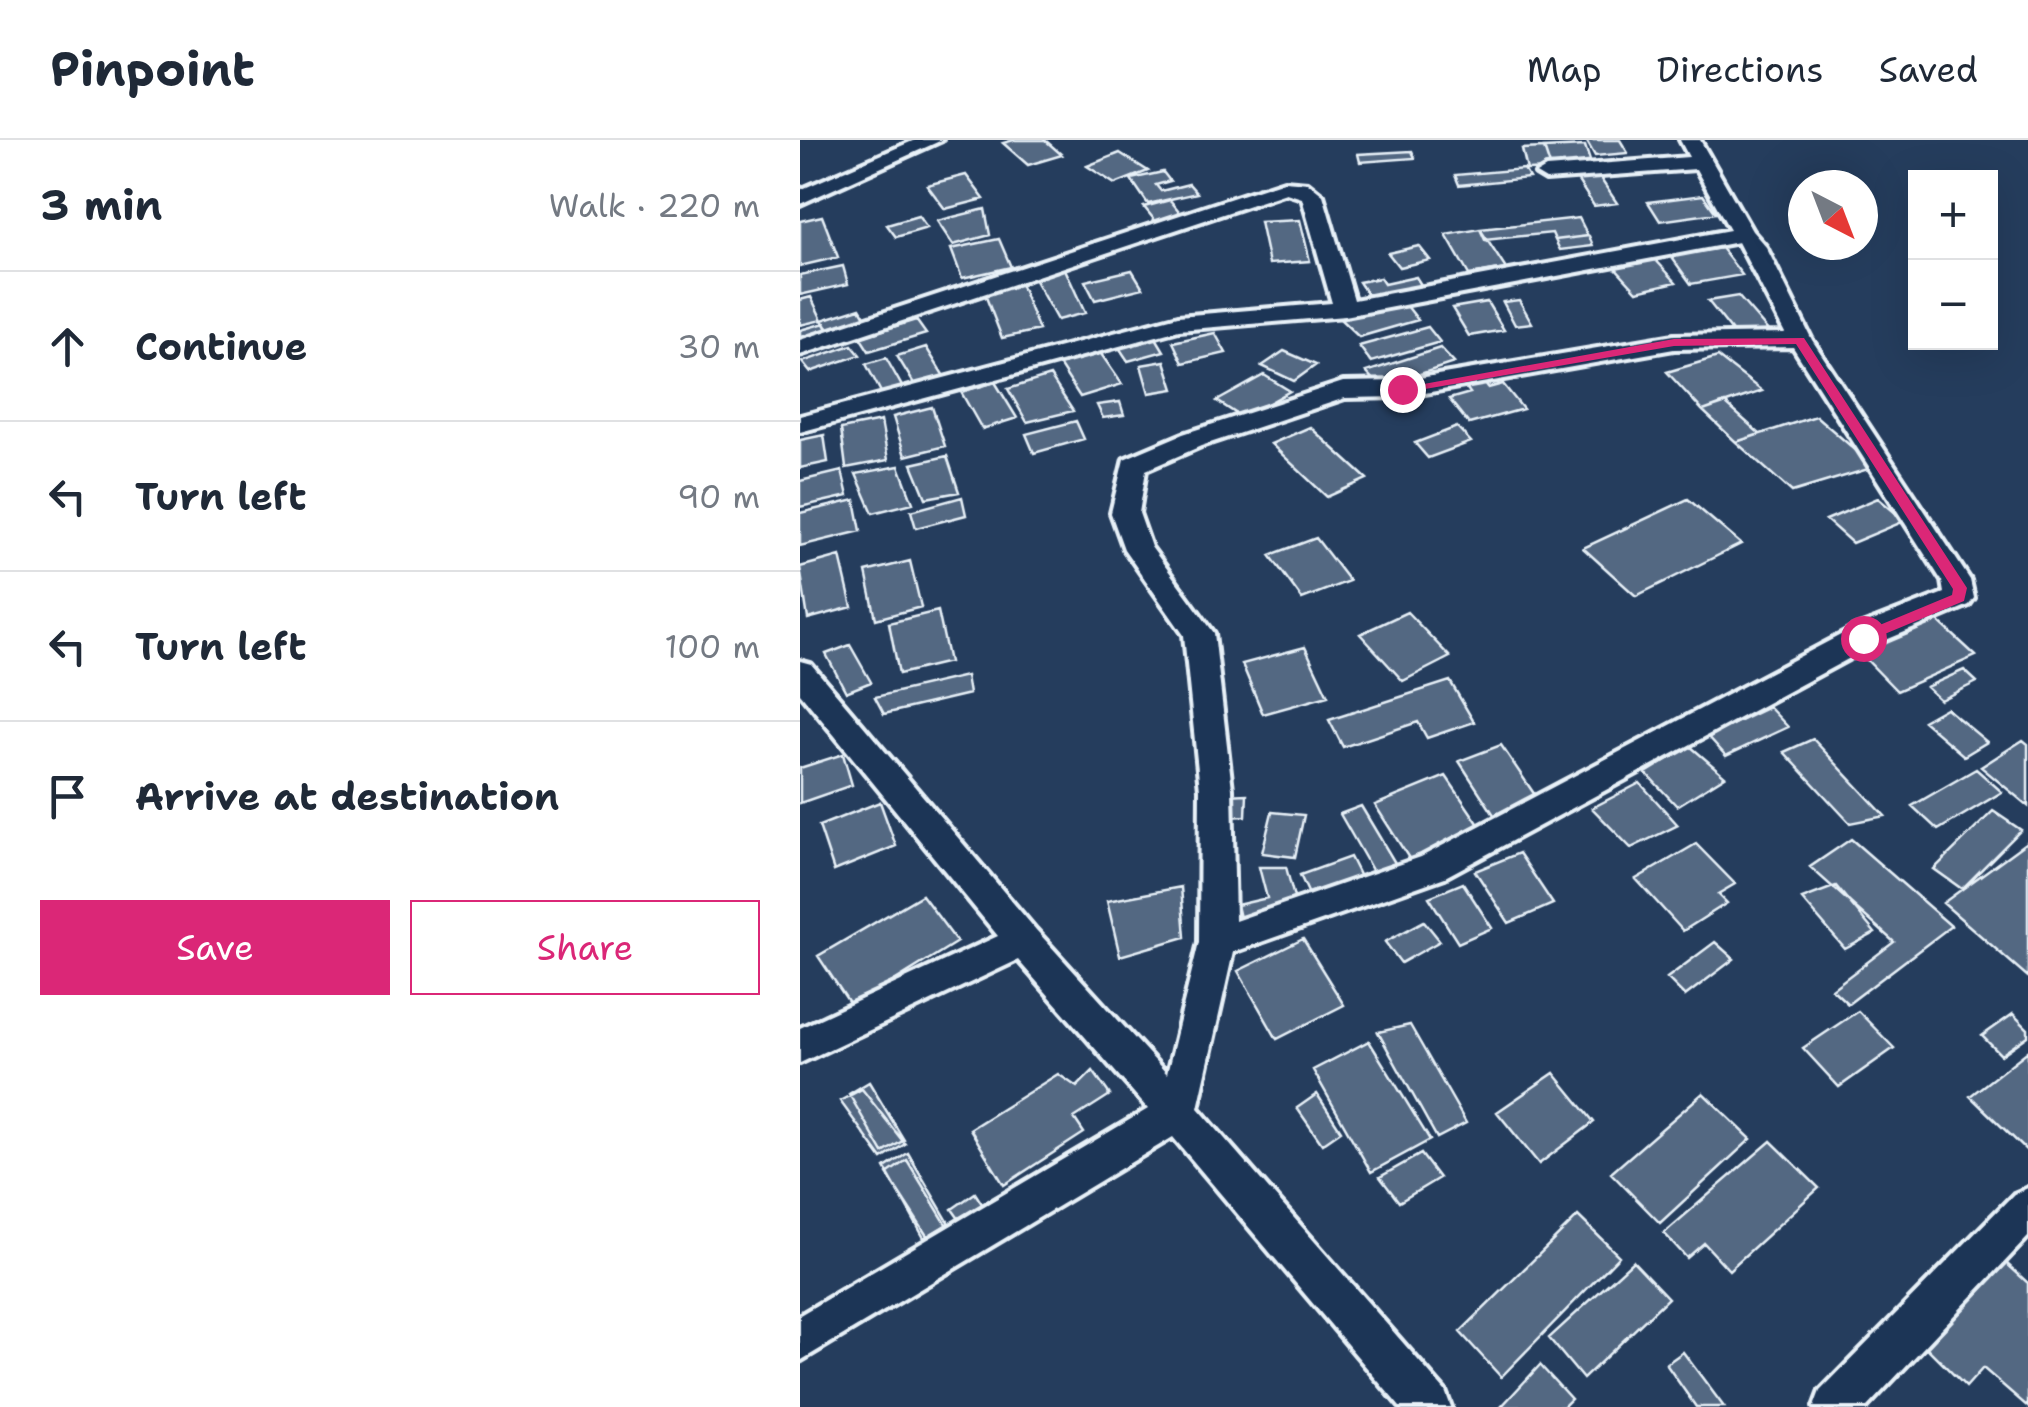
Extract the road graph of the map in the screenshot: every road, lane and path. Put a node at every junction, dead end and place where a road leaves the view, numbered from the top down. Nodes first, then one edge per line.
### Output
1 (932, 140) edge
2 (1690, 140) edge
3 (1703, 162) junction
4 (1546, 174) dead end
5 (800, 198) edge
6 (1743, 234) junction
7 (1345, 308) junction
8 (1800, 340) junction
9 (800, 348) edge
10 (800, 424) edge
11 (800, 672) edge
12 (1023, 942) junction
13 (1218, 942) junction
14 (800, 1046) edge
15 (1177, 1113) junction
16 (2028, 1208) edge
17 (800, 1339) edge
18 (1429, 1407) edge
19 (1836, 1407) edge

1 - 5 street
2 - 3 street
3 - 4 street
3 - 6 street
6 - 7 street
6 - 8 street
7 - 9 street
7 - 10 street
8 - 13 street
8 - 13 street
11 - 12 street
12 - 14 street
12 - 15 street
13 - 15 street
15 - 17 street
15 - 18 street
16 - 19 street

